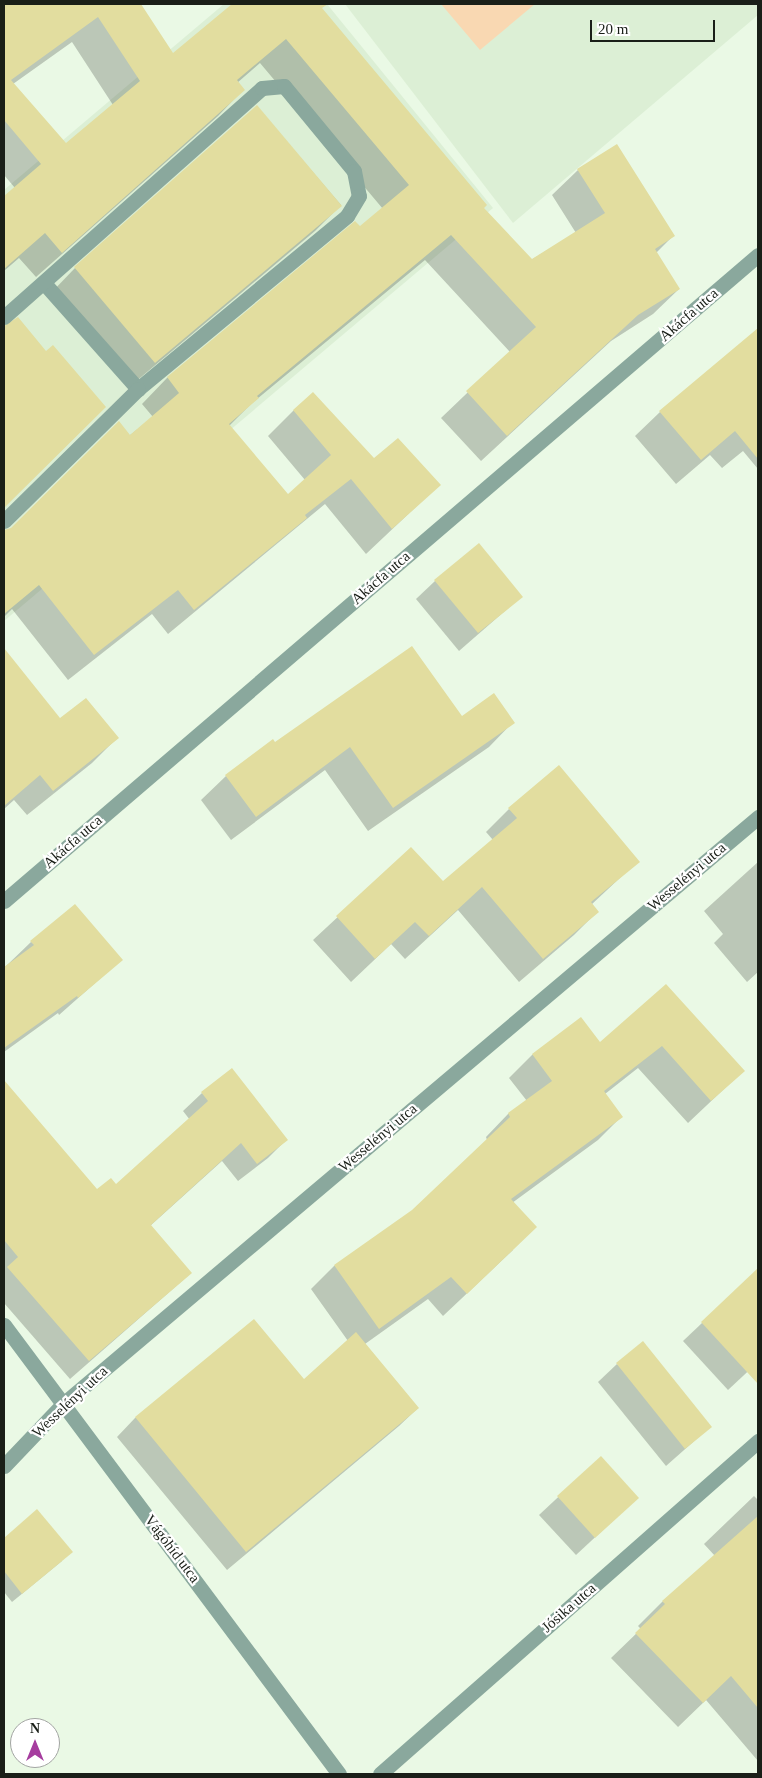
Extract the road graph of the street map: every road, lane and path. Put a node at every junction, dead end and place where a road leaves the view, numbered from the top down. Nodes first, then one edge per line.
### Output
1 (758, 255) edge
2 (44, 284) junction
3 (4, 317) edge
4 (138, 389) junction
5 (4, 521) edge
6 (758, 817) edge
7 (4, 901) edge
8 (4, 1325) edge
9 (63, 1404) junction
10 (758, 1441) edge
11 (4, 1466) edge
12 (339, 1774) edge
13 (380, 1774) edge

1 - 7 street, Akácfa utca
2 - 3 street
2 - 4 street
2 - 4 street
4 - 5 street
6 - 9 street, Wesselényi utca
8 - 9 street, Vágóhíd utca
9 - 11 street, Wesselényi utca
9 - 12 street, Vágóhíd utca
10 - 13 street, Jósika utca

